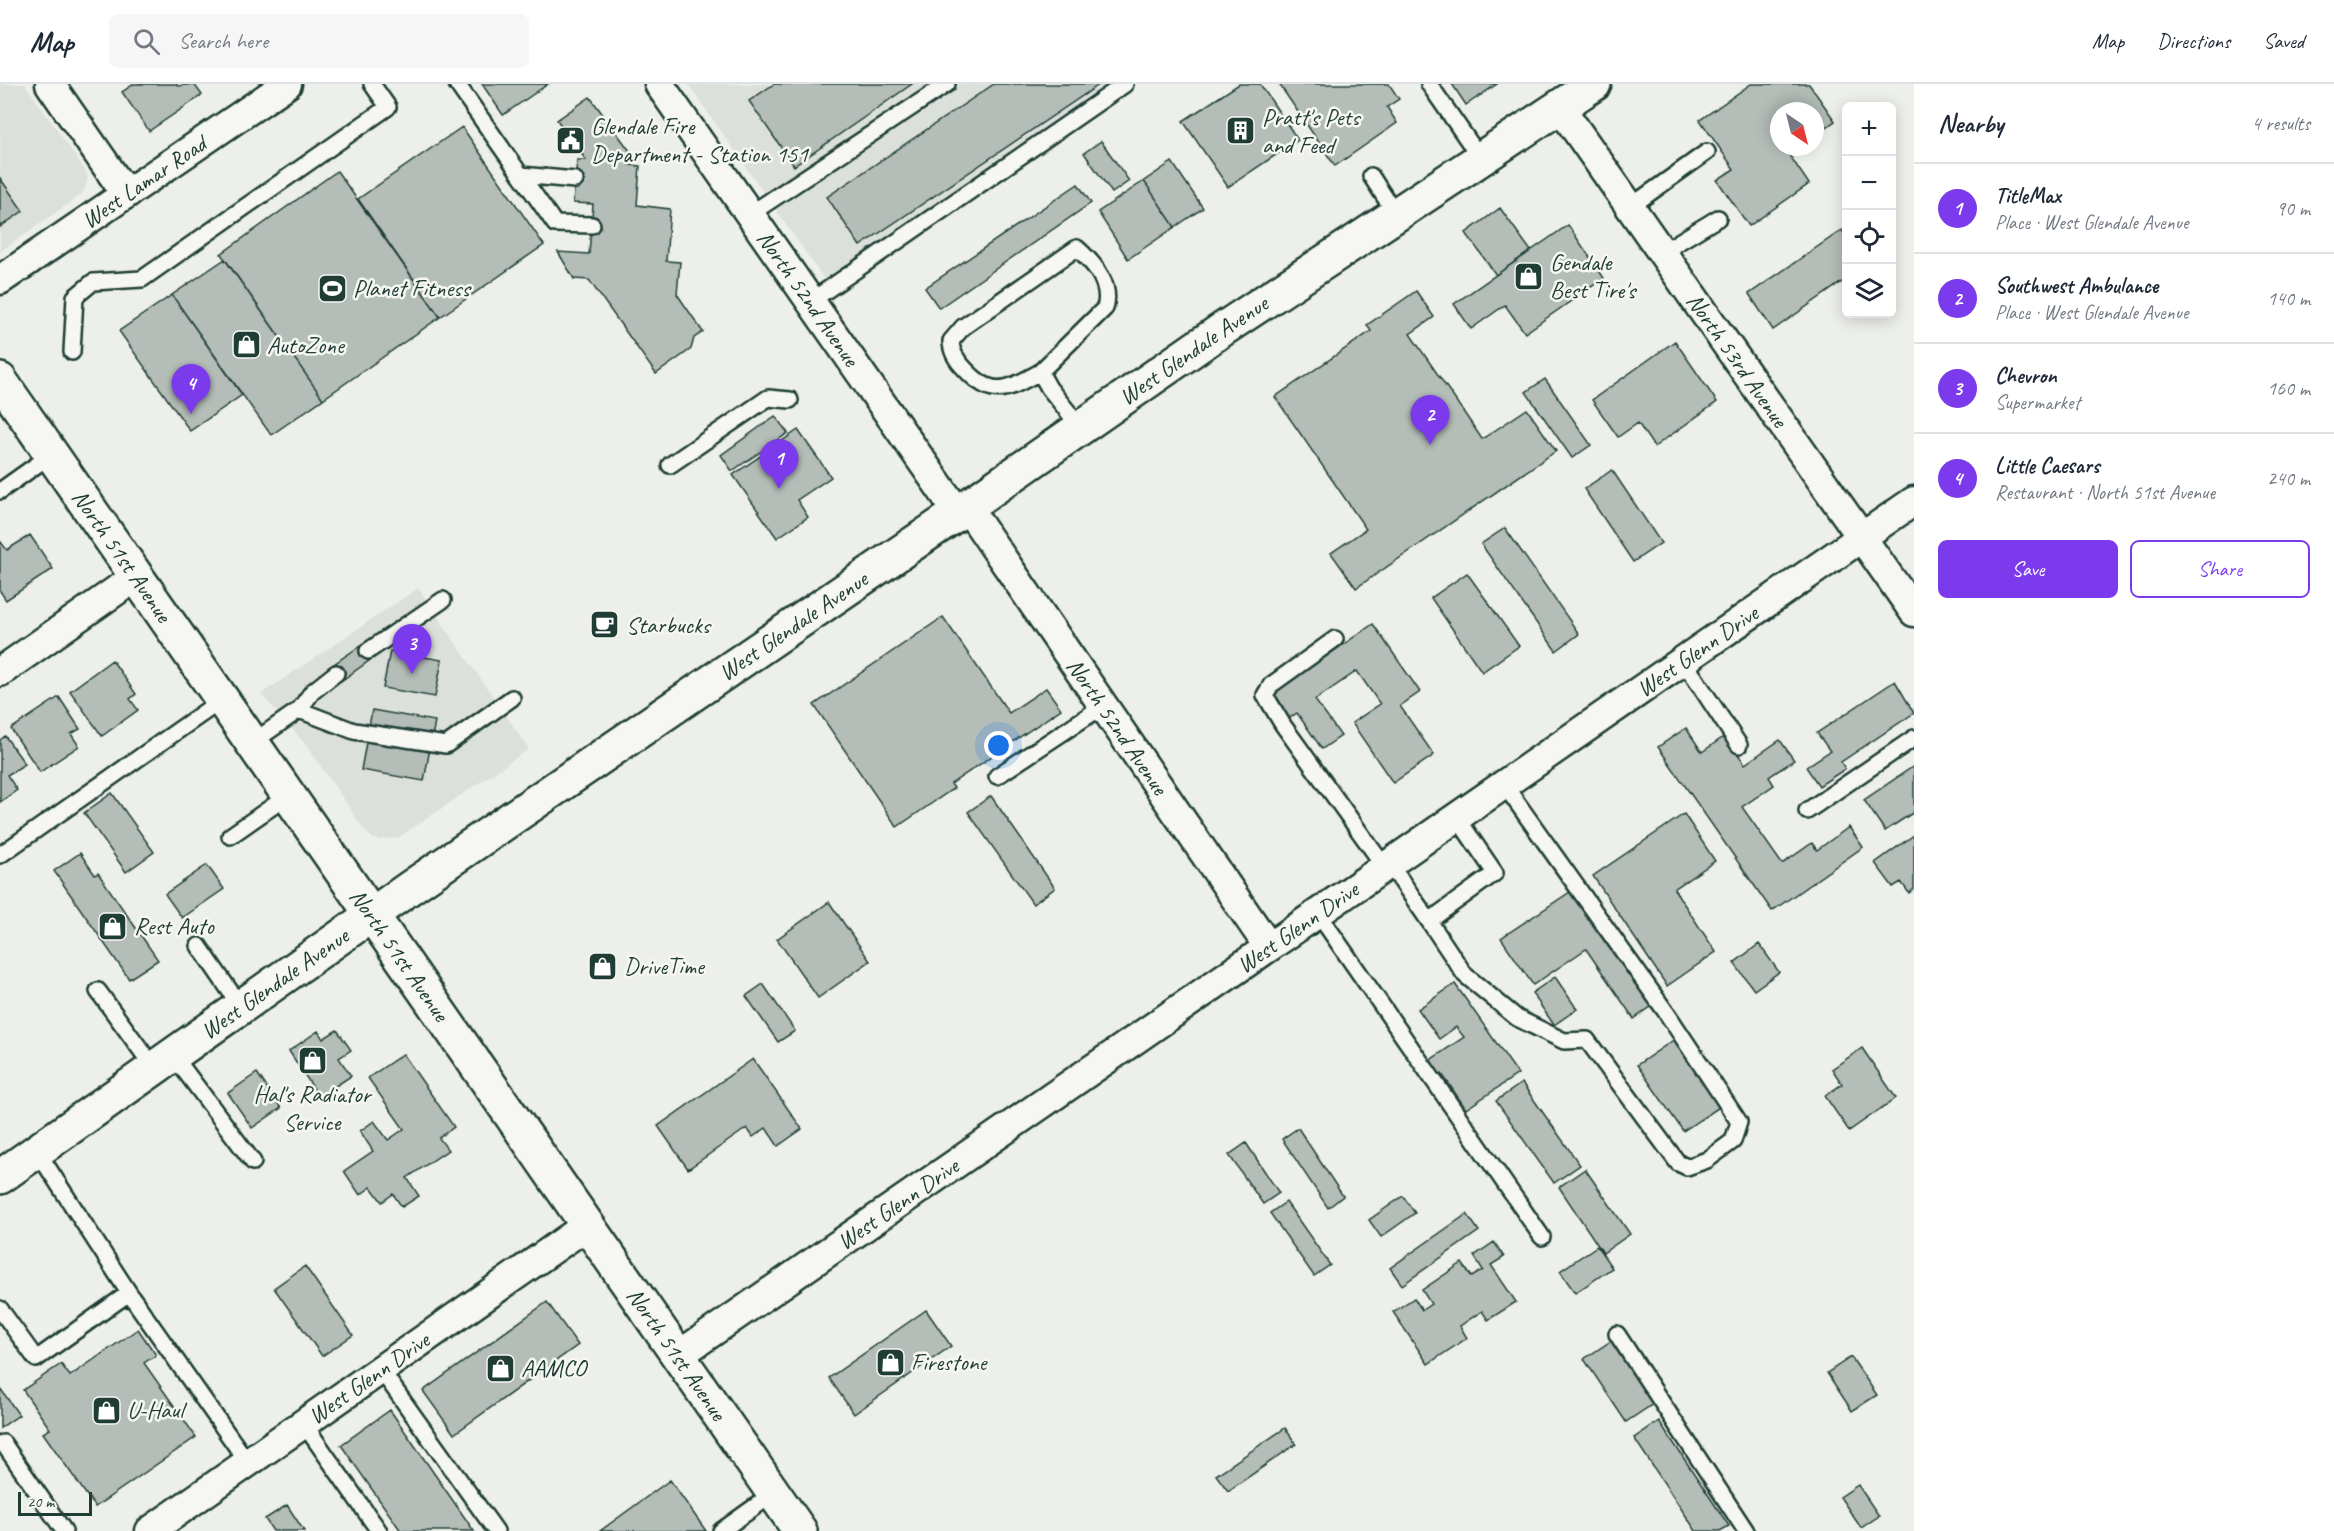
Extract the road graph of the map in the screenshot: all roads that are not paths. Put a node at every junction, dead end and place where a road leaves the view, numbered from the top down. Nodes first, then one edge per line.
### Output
1 (50, 84) edge
2 (287, 84) edge
3 (372, 84) edge
4 (457, 84) edge
5 (659, 84) edge
6 (946, 84) edge
7 (1125, 84) edge
8 (1429, 84) edge
9 (1594, 84) edge
10 (1560, 107) junction
11 (1707, 152) dead end
12 (1481, 159) junction
13 (521, 175) junction
14 (1371, 176) dead end
15 (575, 180) dead end
16 (126, 194) junction
17 (1630, 207) junction
18 (750, 214) junction
19 (1397, 216) junction
20 (1718, 218) dead end
21 (592, 225) dead end
22 (1662, 252) junction
23 (0, 280) edge
24 (811, 301) junction
25 (72, 352) dead end
26 (1040, 372) junction
27 (0, 380) edge
28 (790, 400) dead end
29 (1081, 428) junction
30 (52, 454) junction
31 (670, 465) dead end
32 (0, 490) edge
33 (1914, 501) edge
34 (962, 510) junction
35 (1862, 537) junction
36 (137, 576) junction
37 (443, 600) dead end
38 (1914, 612) edge
39 (1335, 639) dead end
40 (368, 651) dead end
41 (1683, 660) junction
42 (0, 672) edge
43 (336, 673) dead end
44 (512, 698) dead end
45 (222, 699) junction
46 (1103, 706) junction
47 (299, 710) junction
48 (1914, 738) edge
49 (252, 742) junction
50 (1739, 745) dead end
51 (997, 776) dead end
52 (1503, 783) junction
53 (289, 795) junction
54 (1807, 812) dead end
55 (1456, 816) junction
56 (230, 836) dead end
57 (0, 855) edge
58 (1386, 864) junction
59 (1317, 912) junction
60 (372, 914) junction
61 (1429, 921) junction
62 (199, 946) dead end
63 (1268, 946) junction
64 (98, 991) dead end
65 (241, 1006) junction
66 (164, 1061) junction
67 (37, 1151) junction
68 (253, 1162) dead end
69 (0, 1177) edge
70 (586, 1226) junction
71 (1542, 1237) dead end
72 (129, 1293) junction
73 (0, 1309) edge
74 (1617, 1334) dead end
75 (679, 1355) junction
76 (381, 1370) junction
77 (304, 1424) junction
78 (3, 1443) dead end
79 (248, 1463) junction
80 (774, 1493) junction
81 (64, 1531) edge
82 (150, 1531) edge
83 (379, 1531) edge
84 (496, 1531) edge
85 (721, 1531) edge
86 (800, 1531) edge
87 (1746, 1531) edge

1 - 16 street
2 - 16 street, West Lamar Road
3 - 25 lane
4 - 13 lane
5 - 18 street, North 52nd Avenue
6 - 18 lane
7 - 24 lane
8 - 12 lane
9 - 10 main road, West Glendale Avenue
10 - 12 main road, West Glendale Avenue
10 - 17 street, North 53rd Avenue
11 - 17 lane
12 - 19 main road, West Glendale Avenue
13 - 15 lane
13 - 21 lane
14 - 19 lane
16 - 23 street, West Lamar Road
17 - 22 street, North 53rd Avenue
18 - 24 street, North 52nd Avenue
19 - 29 main road, West Glendale Avenue
20 - 22 lane
22 - 35 street, North 53rd Avenue
24 - 34 street, North 52nd Avenue
26 - 26 lane
26 - 29 lane
27 - 30 main road, North 51st Avenue
28 - 31 lane
29 - 34 main road, West Glendale Avenue
30 - 32 lane
30 - 36 main road, North 51st Avenue
33 - 35 street, West Glenn Drive
34 - 46 street, North 52nd Avenue
34 - 60 main road, West Glendale Avenue
35 - 38 street, North 53rd Avenue
35 - 41 street, West Glenn Drive
36 - 42 street
36 - 45 main road, North 51st Avenue
37 - 40 lane
39 - 58 lane
41 - 50 lane
41 - 52 street, West Glenn Drive
43 - 47 lane
44 - 47 lane
45 - 49 main road, North 51st Avenue
45 - 57 lane
46 - 51 lane
46 - 63 street, North 52nd Avenue
47 - 49 lane
48 - 54 lane
49 - 53 main road, North 51st Avenue
52 - 55 street, West Glenn Drive
52 - 61 lane
53 - 56 lane
53 - 60 main road, North 51st Avenue
55 - 58 street, West Glenn Drive
55 - 61 lane
58 - 59 street, West Glenn Drive
58 - 61 lane
59 - 63 street, West Glenn Drive
59 - 71 lane
60 - 65 main road, West Glendale Avenue
60 - 70 main road, North 51st Avenue
62 - 65 lane
63 - 75 street, West Glenn Drive
64 - 66 lane
65 - 66 main road, West Glendale Avenue
66 - 67 main road, West Glendale Avenue
66 - 68 lane
67 - 69 main road, West Glendale Avenue
67 - 72 lane
70 - 75 main road, North 51st Avenue
70 - 76 street, West Glenn Drive
72 - 73 lane
72 - 79 lane
74 - 87 lane
75 - 80 main road, North 51st Avenue
76 - 77 street, West Glenn Drive
76 - 84 lane
77 - 79 street, West Glenn Drive
77 - 83 lane
78 - 81 lane
79 - 82 street, West Glenn Drive
80 - 85 lane
80 - 86 main road, North 51st Avenue

